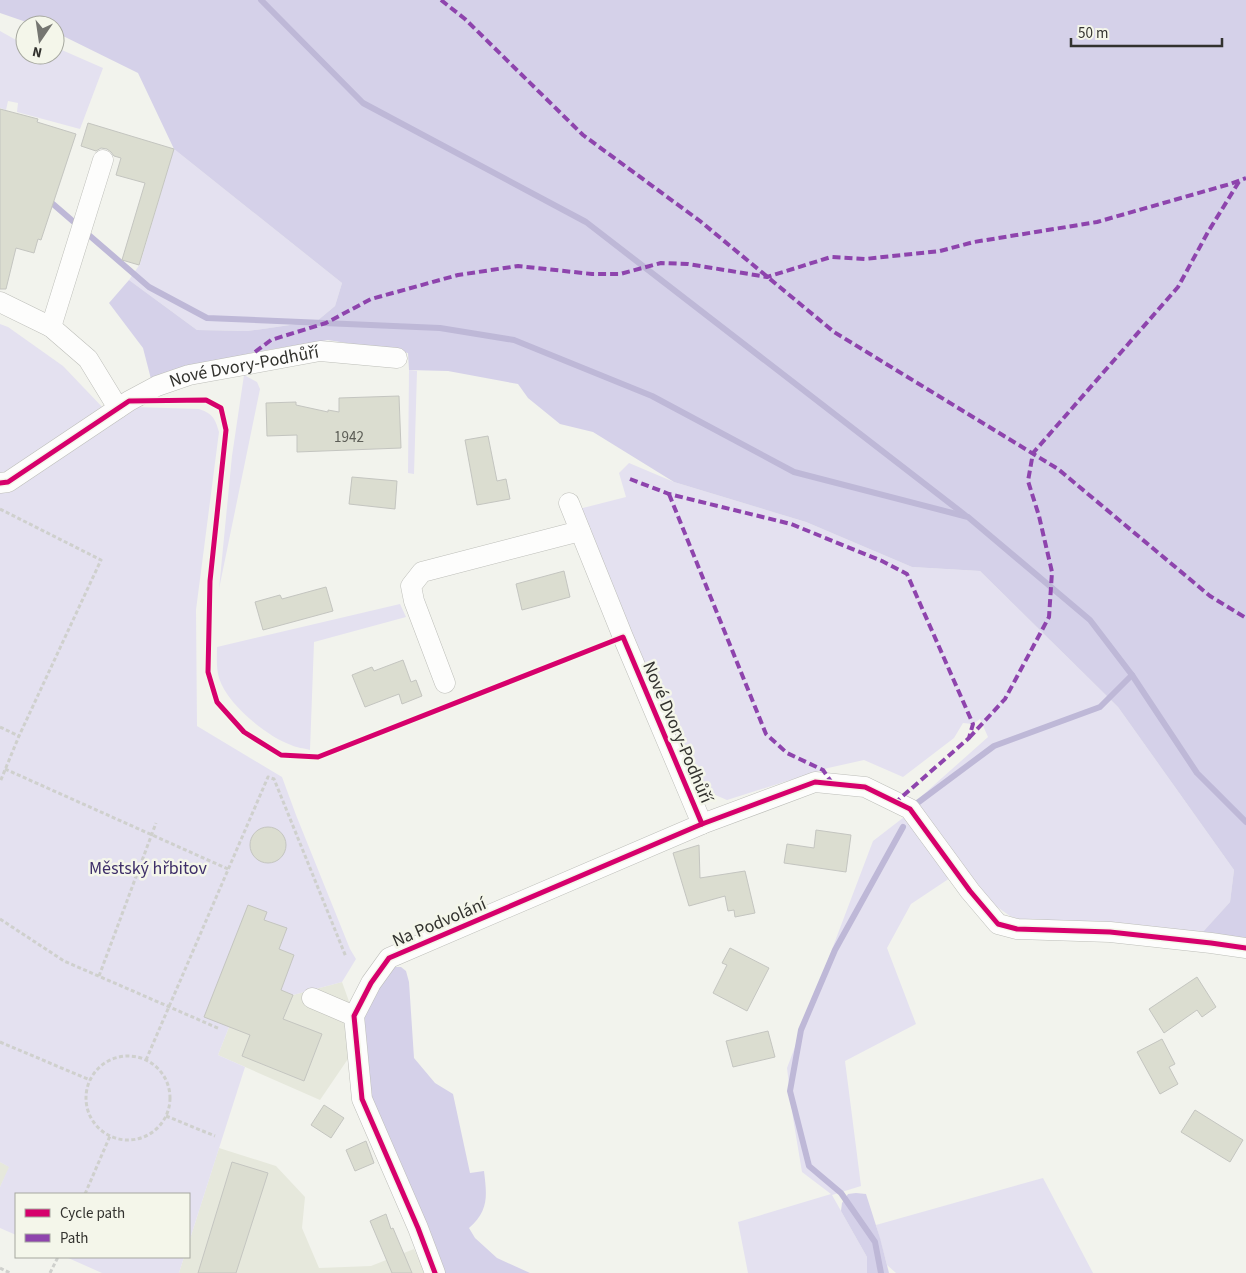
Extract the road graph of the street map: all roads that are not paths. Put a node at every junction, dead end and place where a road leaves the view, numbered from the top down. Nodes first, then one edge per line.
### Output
1 (103, 160) dead end
2 (0, 302) edge
3 (51, 327) junction
4 (397, 358) dead end
5 (118, 408) junction
6 (0, 483) edge
7 (569, 502) dead end
8 (580, 531) junction
9 (445, 683) dead end
10 (702, 824) junction
11 (1246, 948) edge
12 (312, 998) dead end
13 (354, 1016) junction
14 (435, 1273) edge

1 - 3 street
2 - 3 street
3 - 5 street
4 - 5 street, Nové Dvory-Podhůří
5 - 6 street, Nové Dvory-Podhůří
7 - 8 street, Nové Dvory-Podhůří
8 - 9 street
8 - 10 street, Nové Dvory-Podhůří
10 - 11 street, Nové Dvory-Podhůří
10 - 13 street, Na Podvolání
12 - 13 street
13 - 14 street

